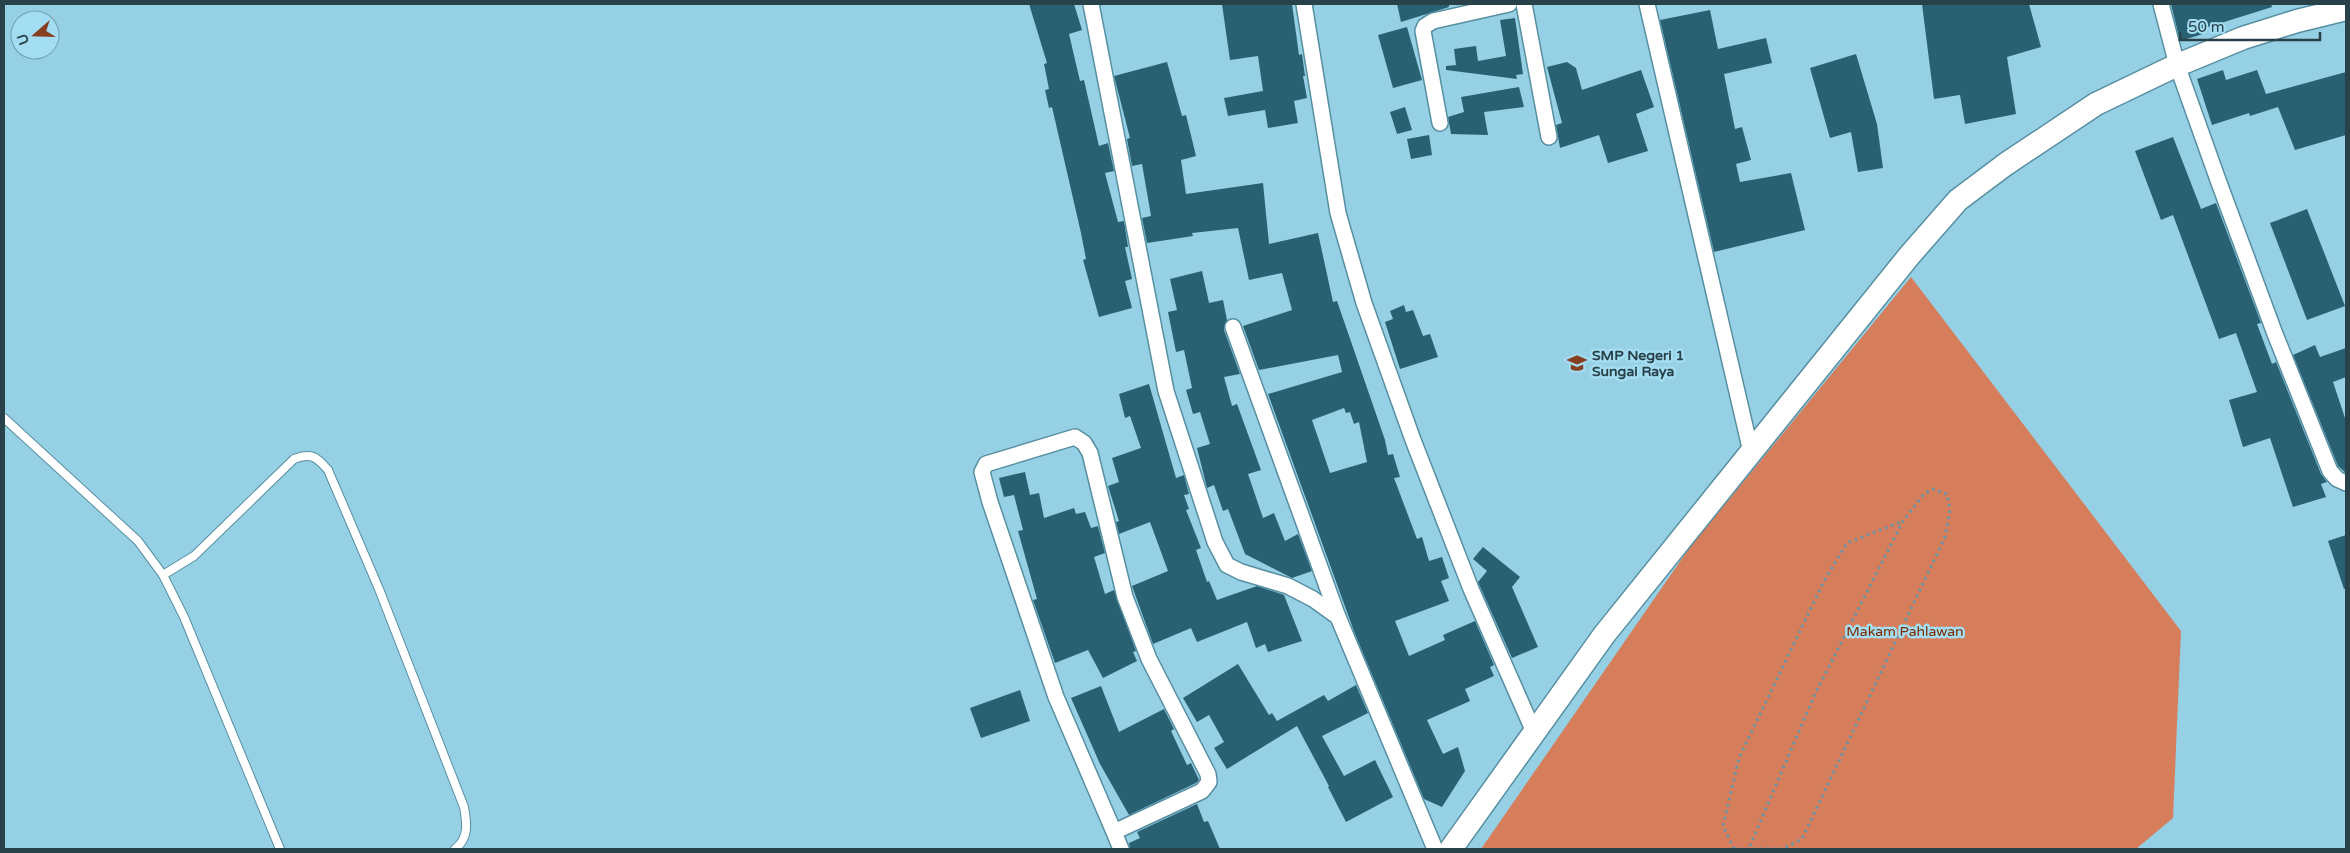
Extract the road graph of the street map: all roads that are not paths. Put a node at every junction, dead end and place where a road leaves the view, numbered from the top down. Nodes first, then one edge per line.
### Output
1 (1091, 4) edge
2 (1304, 4) edge
3 (1509, 4) edge
4 (1524, 4) edge
5 (1647, 4) edge
6 (2161, 4) edge
7 (2344, 4) edge
8 (2346, 10) edge
9 (2177, 65) junction
10 (1440, 123) dead end
11 (1549, 137) dead end
12 (1234, 327) dead end
13 (4, 418) edge
14 (1751, 452) junction
15 (2346, 484) edge
16 (163, 575) junction
17 (1338, 617) junction
18 (1534, 732) junction
19 (1114, 832) junction
20 (280, 849) edge
21 (455, 849) edge
22 (1121, 849) edge
23 (1435, 849) edge
24 (1451, 849) edge

1 - 17 street
2 - 18 street
3 - 10 street
4 - 11 street
5 - 14 street
6 - 9 street
7 - 8 street
8 - 9 main road
9 - 14 main road
9 - 15 street
12 - 17 street
13 - 16 lane
14 - 18 main road
16 - 20 lane
16 - 21 lane
17 - 23 street
18 - 24 main road
19 - 19 street
19 - 22 street

